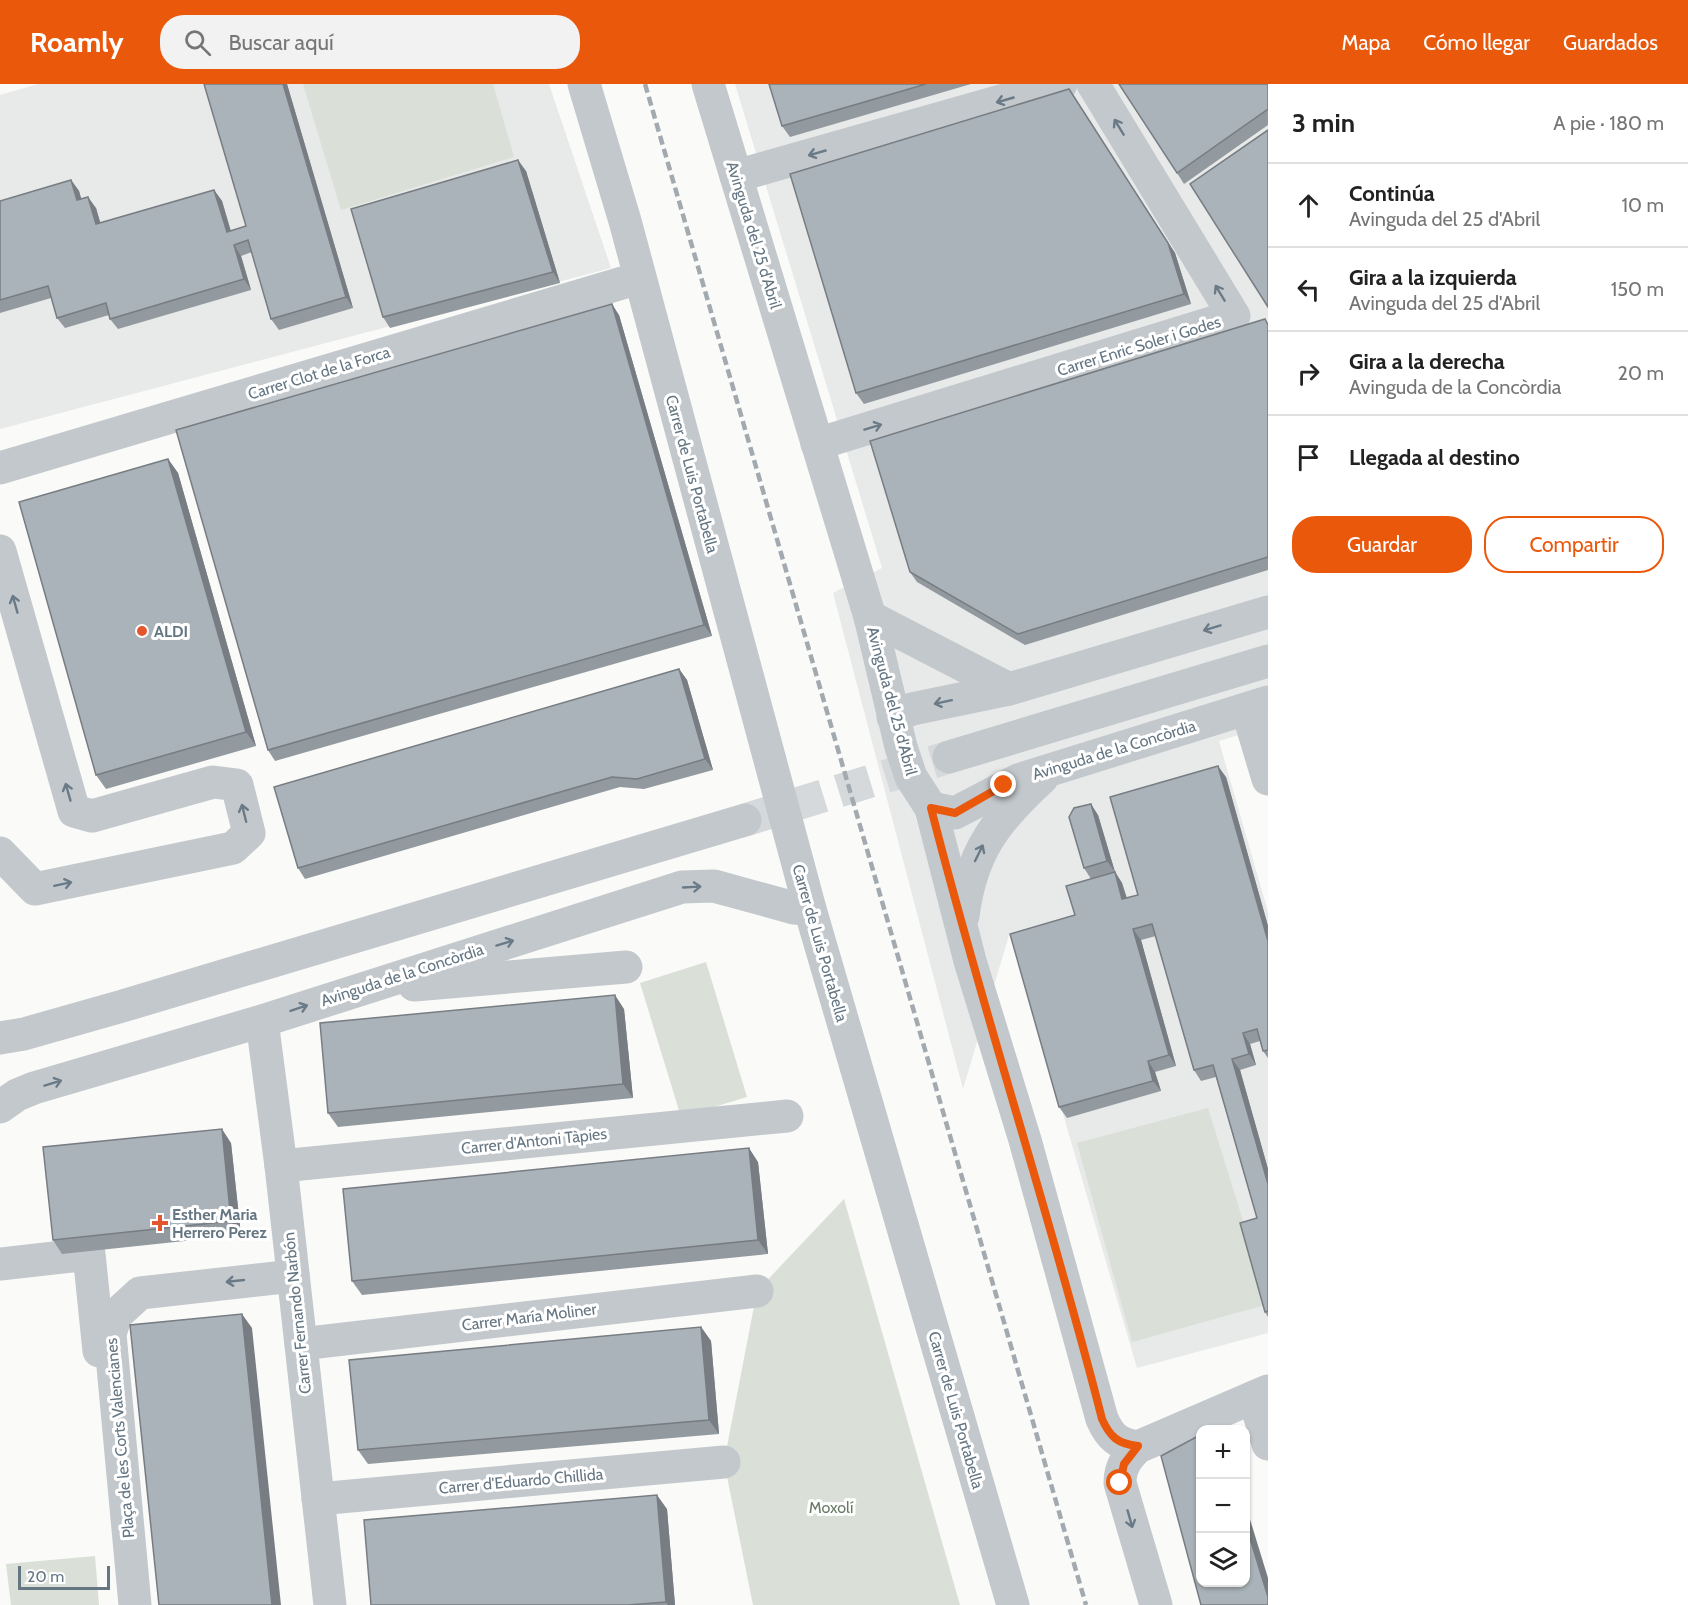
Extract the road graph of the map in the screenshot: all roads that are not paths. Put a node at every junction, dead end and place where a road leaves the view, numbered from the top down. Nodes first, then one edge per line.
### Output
1 (584, 84) edge
2 (708, 84) edge
3 (1061, 84) edge
4 (1093, 84) edge
5 (736, 176) junction
6 (639, 278) junction
7 (817, 444) junction
8 (0, 468) edge
9 (0, 552) edge
10 (1268, 612) edge
11 (870, 617) junction
12 (1268, 661) edge
13 (1009, 689) junction
14 (1257, 706) edge
15 (893, 717) junction
16 (949, 757) tunnel mouth
17 (1051, 769) junction
18 (1268, 778) edge
19 (931, 808) junction
20 (745, 820) tunnel mouth
21 (0, 853) edge
22 (810, 909) junction
23 (962, 930) junction
24 (626, 967) dead end
25 (356, 989) junction
26 (262, 1021) junction
27 (0, 1038) edge
28 (0, 1107) edge
29 (787, 1116) dead end
30 (281, 1166) junction
31 (0, 1264) edge
32 (293, 1276) junction
33 (757, 1291) dead end
34 (301, 1344) junction
35 (1261, 1394) edge
36 (1268, 1444) edge
37 (1138, 1446) junction
38 (724, 1462) dead end
39 (318, 1499) junction
40 (124, 1605) edge
41 (135, 1605) edge
42 (330, 1605) edge
43 (1013, 1605) edge
44 (1156, 1605) edge

1 - 6 street, Carrer de Luis Portabella
2 - 5 street, Avinguda del 25 d'Abril
3 -> 5 street
7 -> 4 street, Carrer Enric Soler i Godes
5 - 7 street, Avinguda del 25 d'Abril
6 - 8 street, Carrer Clot de la Forca
6 - 22 street, Carrer de Luis Portabella
7 - 11 street, Avinguda del 25 d'Abril
21 -> 9 street
10 -> 13 street
11 - 13 street
11 - 15 street, Avinguda del 25 d'Abril
12 - 16 street
13 -> 15 street
14 - 17 street, Avinguda de la Concòrdia
14 - 18 street
15 - 19 street, Avinguda del 25 d'Abril
17 - 19 street, Avinguda de la Concòrdia
23 -> 17 street
19 - 23 street, Avinguda del 25 d'Abril
20 - 27 street
25 -> 22 street, Avinguda de la Concòrdia
22 - 43 street, Carrer de Luis Portabella
23 - 37 street, Avinguda del 25 d'Abril
24 - 25 street
26 -> 25 street, Avinguda de la Concòrdia
28 -> 26 street, Avinguda de la Concòrdia
26 - 30 street, Carrer Fernando Narbón
29 - 30 street, Carrer d'Antoni Tàpies
30 - 32 street, Carrer Fernando Narbón
31 - 40 street, Plaça de les Corts Valencianes
32 - 34 street, Carrer Fernando Narbón
32 -> 41 street, Plaça de les Corts Valencianes
33 - 34 street, Carrer María Moliner
34 - 39 street, Carrer Fernando Narbón
35 - 36 street
35 - 37 street
37 -> 44 street
38 - 39 street, Carrer d'Eduardo Chillida
39 - 42 street, Carrer Fernando Narbón

